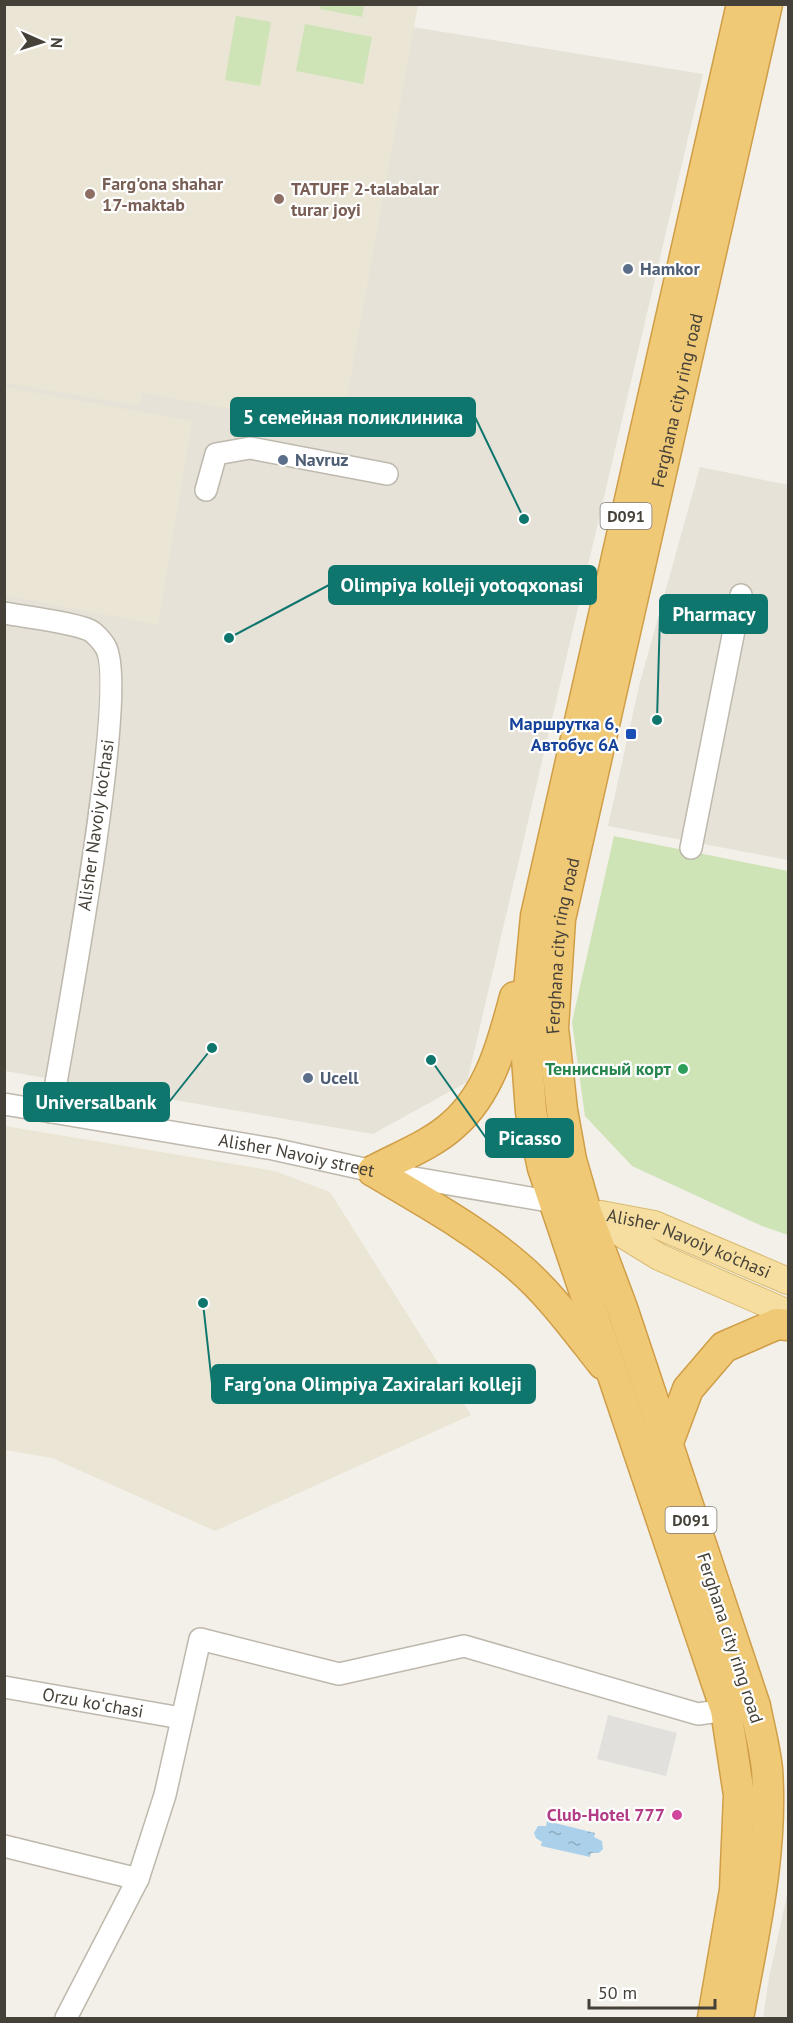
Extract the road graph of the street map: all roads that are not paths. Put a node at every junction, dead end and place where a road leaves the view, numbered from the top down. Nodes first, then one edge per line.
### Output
1 (742, 4) edge
2 (767, 4) edge
3 (387, 474) dead end
4 (206, 490) dead end
5 (741, 595) dead end
6 (4, 613) edge
7 (691, 848) dead end
8 (536, 916) junction
9 (4, 1104) edge
10 (51, 1112) junction
11 (373, 1172) junction
12 (554, 1202) junction
13 (586, 1212) junction
14 (789, 1281) edge
15 (789, 1313) edge
16 (789, 1325) edge
17 (617, 1383) junction
18 (667, 1444) junction
19 (4, 1687) edge
20 (726, 1710) junction
21 (181, 1718) junction
22 (4, 1846) edge
23 (138, 1879) junction
24 (66, 2019) edge
25 (713, 2019) edge
26 (738, 2019) edge

1 - 8 highway, Ferghana city ring road / D091
2 - 13 highway, Ferghana city ring road / D091
3 - 4 street
5 - 7 street
6 - 10 street, Alisher Navoiy ko'chasi
8 - 11 highway
8 - 12 highway, Ferghana city ring road / D091
9 - 10 street, Alisher Navoiy street
10 - 11 street, Alisher Navoiy street
11 - 12 street, Alisher Navoiy street
11 - 17 highway
12 - 13 main road, Alisher Navoiy street
12 - 17 highway, Ferghana city ring road / D091
13 - 14 main road, Alisher Navoiy ko'chasi
13 - 15 main road
13 - 18 highway, Ferghana city ring road / D091
16 - 18 highway
17 - 20 highway, Ferghana city ring road / D091
18 - 26 highway, Ferghana city ring road / D091
19 - 21 street, Orzu koʻchasi
20 - 21 street
20 - 25 highway, Ferghana city ring road / D091
21 - 23 street
22 - 23 street
23 - 24 street

